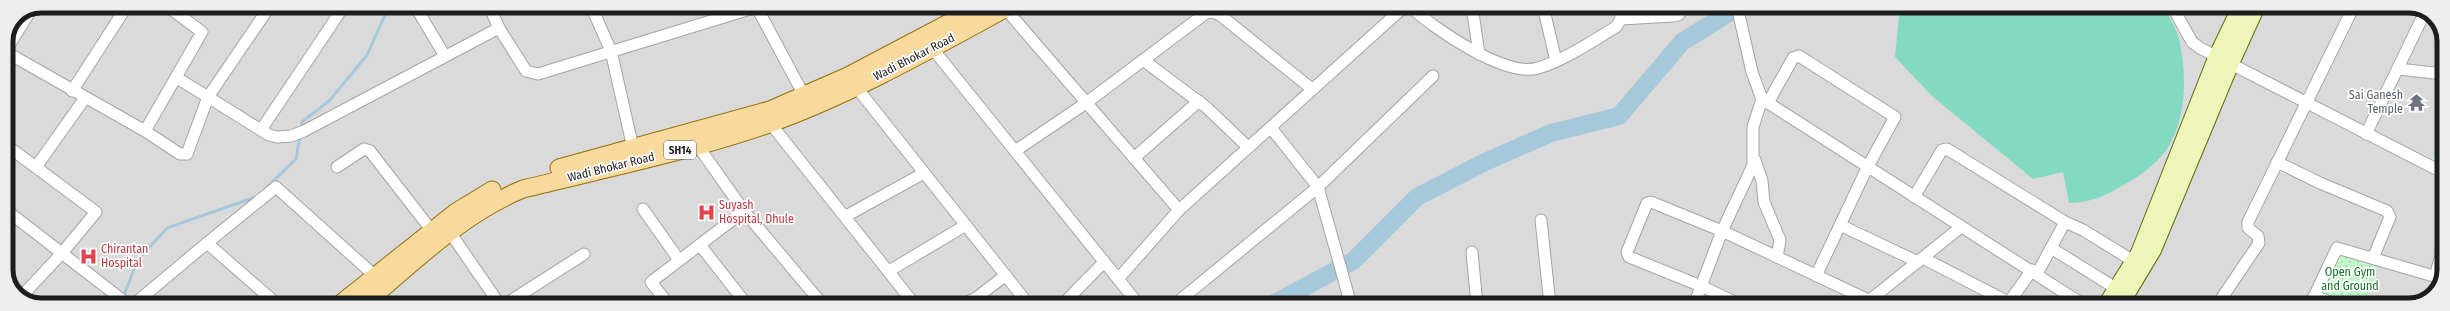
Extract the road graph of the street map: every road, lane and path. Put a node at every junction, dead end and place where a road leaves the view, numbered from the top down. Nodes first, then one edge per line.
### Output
1 (122, 13) edge
2 (176, 13) edge
3 (265, 13) edge
4 (339, 13) edge
5 (419, 13) edge
6 (492, 13) edge
7 (594, 13) edge
8 (735, 13) edge
9 (762, 13) edge
10 (971, 13) edge
11 (993, 13) edge
12 (1011, 13) edge
13 (1206, 13) edge
14 (1215, 13) edge
15 (1397, 13) edge
16 (1417, 13) edge
17 (1473, 13) edge
18 (1545, 13) edge
19 (1621, 13) edge
20 (1680, 13) edge
21 (1739, 13) edge
22 (2176, 13) edge
23 (2239, 13) edge
24 (2253, 13) edge
25 (2350, 13) edge
26 (2423, 17) edge
27 (26, 18) edge
28 (1621, 19) junction
29 (499, 28) junction
30 (14, 39) edge
31 (928, 42) junction
32 (611, 51) junction
33 (1479, 54) junction
34 (13, 55) edge
35 (445, 56) junction
36 (1143, 60) junction
37 (2224, 60) junction
38 (1556, 61) junction
39 (2398, 69) junction
40 (2437, 73) edge
41 (1433, 76) dead end
42 (177, 78) junction
43 (852, 81) junction
44 (1312, 89) junction
45 (72, 91) junction
46 (208, 97) junction
47 (85, 98) junction
48 (1199, 101) junction
49 (1765, 101) junction
50 (807, 102) junction
51 (1086, 103) junction
52 (2305, 103) junction
53 (770, 123) junction
54 (1271, 128) junction
55 (261, 130) junction
56 (145, 131) junction
57 (2366, 134) junction
58 (698, 146) junction
59 (1248, 146) junction
60 (633, 148) junction
61 (13, 150) edge
62 (1015, 151) junction
63 (1134, 158) junction
64 (1755, 160) junction
65 (2277, 162) junction
66 (337, 167) dead end
67 (36, 168) junction
68 (1867, 168) junction
69 (2437, 170) edge
70 (924, 173) junction
71 (1318, 187) junction
72 (1914, 197) junction
73 (643, 209) dead end
74 (1179, 210) junction
75 (744, 211) junction
76 (13, 215) edge
77 (846, 216) junction
78 (1541, 220) dead end
79 (2065, 222) junction
80 (966, 225) junction
81 (1840, 225) junction
82 (1962, 227) junction
83 (442, 229) junction
84 (1722, 231) junction
85 (207, 243) junction
86 (700, 245) junction
87 (2051, 248) junction
88 (1472, 252) dead end
89 (62, 253) junction
90 (584, 254) dead end
91 (1777, 257) junction
92 (2373, 258) junction
93 (679, 260) junction
94 (1920, 260) junction
95 (1104, 262) junction
96 (2134, 262) junction
97 (889, 271) junction
98 (2034, 272) junction
99 (1006, 275) junction
100 (375, 276) junction
101 (1816, 276) junction
102 (2435, 278) edge
103 (1118, 279) junction
104 (1702, 286) junction
105 (2117, 289) junction
106 (25, 293) edge
107 (121, 298) edge
108 (138, 298) edge
109 (270, 298) edge
110 (364, 298) edge
111 (365, 298) edge
112 (495, 298) edge
113 (515, 298) edge
114 (664, 298) edge
115 (742, 298) edge
116 (817, 298) edge
117 (910, 298) edge
118 (976, 298) edge
119 (1024, 298) edge
120 (1069, 298) edge
121 (1133, 298) edge
122 (1183, 298) edge
123 (1349, 298) edge
124 (1476, 298) edge
125 (1549, 298) edge
126 (1697, 298) edge
127 (1727, 298) edge
128 (1859, 298) edge
129 (1878, 298) edge
130 (1996, 298) edge
131 (2013, 298) edge
132 (2073, 298) edge
133 (2111, 298) edge
134 (2124, 298) edge
135 (2222, 298) edge
136 (2313, 298) edge

1 - 45 street
2 - 42 street
3 - 46 street
4 - 55 street
5 - 35 street
6 - 29 street
7 - 32 street
8 - 32 street
9 - 50 street
10 - 31 main road, Wadi Bhokar Road / SH14
11 - 31 main road, Wadi Bhokar Road / SH14
12 - 51 street
13 - 36 street
14 - 44 street
15 - 44 street
16 - 33 street
17 - 33 street
18 - 38 street
19 - 28 street
20 - 28 street
21 - 49 street
22 - 37 street
23 - 37 street
24 - 37 street
25 - 52 street
26 - 39 street
27 - 30 street
28 - 38 street
29 - 32 street
29 - 35 street
31 - 43 main road, Wadi Bhokar Road / SH14
31 - 62 street
32 - 60 street
33 - 38 street
34 - 45 street
35 - 55 street
36 - 48 street
36 - 51 street
37 - 52 street
37 - 96 street
37 - 134 street
39 - 40 street
39 - 57 street
41 - 71 street
42 - 46 street
42 - 56 street
43 - 50 main road, Wadi Bhokar Road / SH14
43 - 70 street
44 - 54 street
45 - 47 street
46 - 55 street
46 - 56 street
47 - 56 street
47 - 67 street
48 - 59 street
48 - 63 street
49 - 64 street
49 - 68 street
49 - 68 street
50 - 53 main road, Wadi Bhokar Road / SH14
50 - 60 main road, Wadi Bhokar Road / SH14
51 - 62 street
51 - 63 street
52 - 57 street
52 - 65 street
53 - 58 main road, Wadi Bhokar Road / SH14
53 - 77 street
54 - 59 street
54 - 71 street
57 - 69 street
58 - 75 street
58 - 83 main road, Wadi Bhokar Road / SH14
59 - 74 street
60 - 83 main road, Wadi Bhokar Road / SH14
61 - 67 street
62 - 95 street
63 - 74 street
64 - 84 street
64 - 91 street
65 - 92 street
65 - 135 street
66 - 83 street
67 - 89 street
68 - 72 street
68 - 81 street
70 - 77 street
70 - 80 street
71 - 122 street
71 - 123 street
72 - 79 street
72 - 82 street
73 - 93 street
74 - 103 street
75 - 86 street
75 - 116 street
76 - 89 street
77 - 97 street
78 - 125 street
79 - 87 street
79 - 96 street
80 - 97 street
80 - 99 street
81 - 94 street
81 - 101 street
82 - 94 street
82 - 98 street
83 - 100 main road, Wadi Bhokar Road / SH14
83 - 111 main road, Wadi Bhokar Road / SH14
83 - 112 street
84 - 91 street
84 - 104 street
84 - 104 street
85 - 100 street
85 - 108 street
85 - 109 street
86 - 93 street
86 - 115 street
87 - 98 street
87 - 105 street
88 - 124 street
89 - 106 street
89 - 107 street
90 - 113 street
91 - 101 street
92 - 102 street
92 - 136 street
93 - 114 street
94 - 129 street
94 - 130 street
95 - 103 street
95 - 120 street
96 - 105 street
97 - 117 street
98 - 131 street
98 - 132 street
99 - 118 street
99 - 119 street
100 - 110 main road, Wadi Bhokar Road / SH14
101 - 128 street
103 - 121 street
104 - 126 street
104 - 127 street
105 - 133 street

